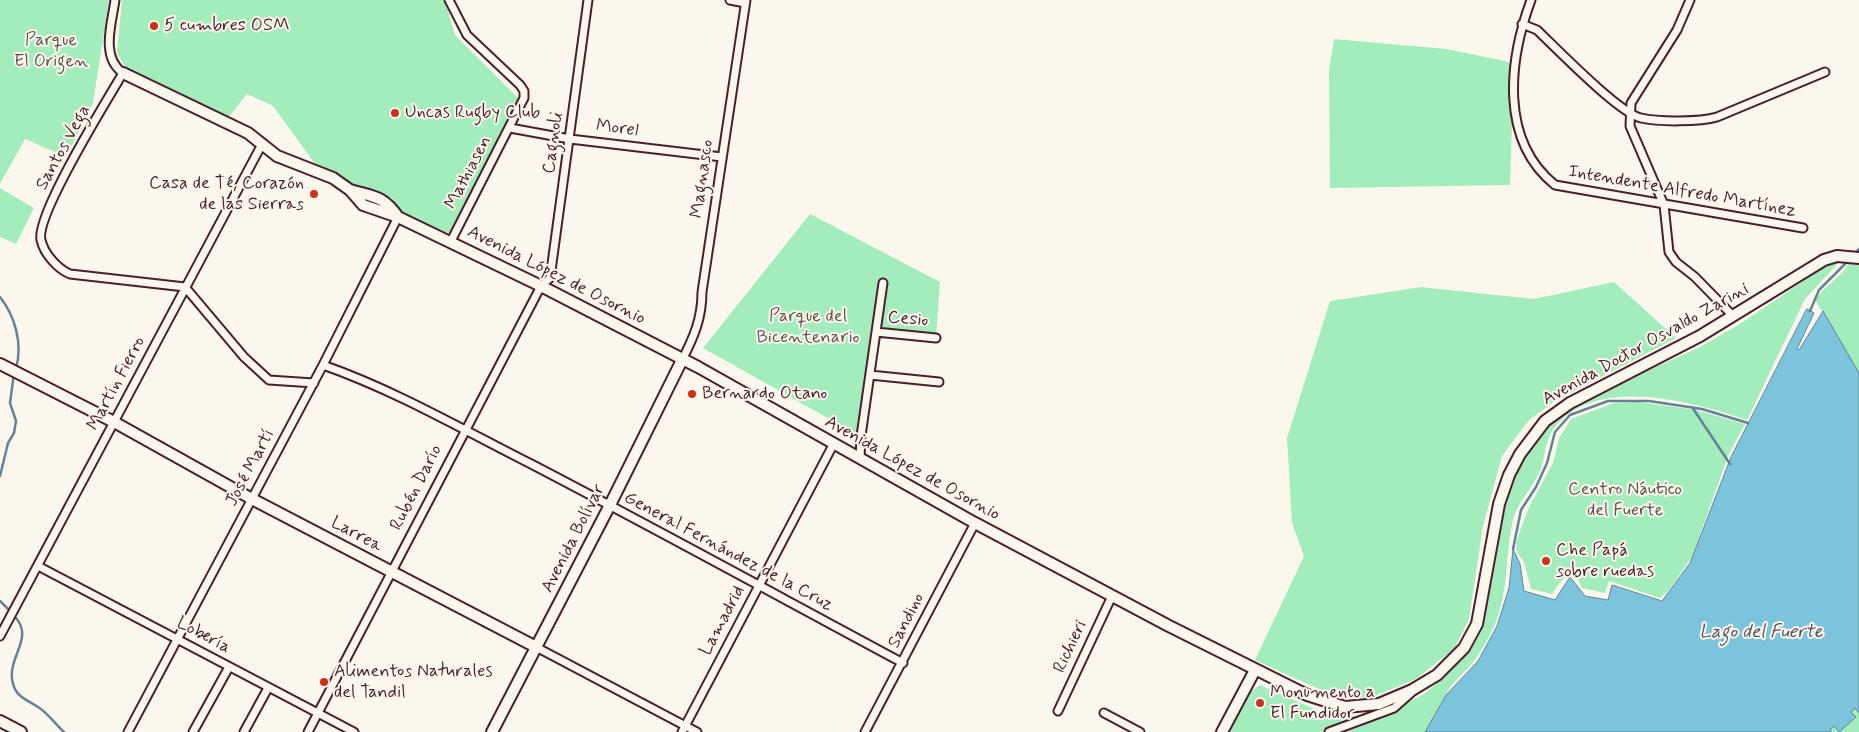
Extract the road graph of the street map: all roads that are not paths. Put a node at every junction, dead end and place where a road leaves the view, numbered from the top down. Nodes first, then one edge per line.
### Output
1 (115, 0) edge
2 (449, 0) edge
3 (588, 0) edge
4 (730, 0) edge
5 (1532, 0) edge
6 (1690, 0) edge
7 (745, 1) edge
8 (1522, 24) junction
9 (1825, 72) dead end
10 (123, 73) junction
11 (1629, 112) junction
12 (510, 128) junction
13 (570, 139) junction
14 (261, 146) junction
15 (722, 157) junction
16 (1664, 205) junction
17 (398, 217) junction
18 (1803, 228) dead end
19 (451, 241) junction
20 (1859, 258) edge
21 (883, 283) dead end
22 (541, 286) junction
23 (185, 287) junction
24 (1733, 316) junction
25 (876, 332) junction
26 (936, 338) dead end
27 (682, 360) junction
28 (0, 364) edge
29 (323, 365) junction
30 (870, 375) junction
31 (939, 382) dead end
32 (314, 383) junction
33 (114, 422) junction
34 (464, 430) junction
35 (833, 445) junction
36 (860, 459) junction
37 (252, 498) junction
38 (610, 506) junction
39 (975, 523) junction
40 (38, 566) junction
41 (391, 572) junction
42 (759, 586) junction
43 (1112, 596) junction
44 (0, 636) edge
45 (177, 640) junction
46 (536, 647) junction
47 (903, 663) junction
48 (229, 667) junction
49 (1255, 670) junction
50 (1419, 687) junction
51 (268, 688) junction
52 (1058, 711) dead end
53 (318, 713) junction
54 (1104, 713) dead end
55 (0, 721) edge
56 (684, 729) edge
57 (20, 732) edge
58 (128, 732) edge
59 (193, 732) edge
60 (244, 732) edge
61 (308, 732) edge
62 (354, 732) edge
63 (492, 732) edge
64 (697, 732) edge
65 (865, 732) edge
66 (1140, 732) edge
67 (1222, 732) edge
68 (1329, 732) edge

1 - 10 street
2 - 12 street, Mathiasen
3 - 13 street, Cagnoli
4 - 7 street
5 - 8 street
6 - 11 street
7 - 15 street, Magnasco
8 - 11 street
8 - 16 street, Intendente Alfredo Martínez
9 - 11 street
10 - 14 main road, Avenida López de Osornio
10 - 23 street, Santos Vega
11 - 16 street
12 - 13 street, Morel
12 - 19 street, Mathiasen
13 - 15 street, Morel
13 - 22 street, Cagnoli
14 - 17 main road, Avenida López de Osornio
14 - 23 street, Martín Fierro
15 - 27 street, Magnasco
16 - 18 street, Intendente Alfredo Martínez
16 - 24 street
17 - 19 main road, Avenida López de Osornio
17 - 29 street, José Martí
19 - 22 main road, Avenida López de Osornio
20 - 24 main road, Avenida Doctor Osvaldo Zarini
21 - 25 street
22 - 27 main road, Avenida López de Osornio
22 - 34 street, Rubén Darío
23 - 32 street
23 - 33 street, Martín Fierro
24 - 50 main road, Avenida Doctor Osvaldo Zarini
25 - 26 street, Cesio
25 - 30 street
27 - 35 main road, Avenida López de Osornio
27 - 38 main road, Avenida Bolívar
28 - 33 main road, Larrea
29 - 32 street, José Martí
29 - 34 street, General Fernández de la Cruz
30 - 31 street
30 - 36 street
32 - 37 street, José Martí
33 - 37 main road, Larrea
33 - 40 street, Martín Fierro
34 - 38 street, General Fernández de la Cruz
34 - 41 street, Rubén Darío
35 - 36 main road, Avenida López de Osornio
35 - 42 street, Lamadrid
36 - 39 main road, Avenida López de Osornio
37 - 41 main road, Larrea
37 - 45 street, José Martí
38 - 42 street, General Fernández de la Cruz
38 - 46 main road, Avenida Bolívar
39 - 43 main road, Avenida López de Osornio
39 - 47 street, Sandino
40 - 44 street, Martín Fierro
40 - 45 street, Lobería
41 - 46 main road, Larrea
41 - 53 street, Rubén Darío
42 - 47 street, General Fernández de la Cruz
42 - 56 street, Lamadrid
43 - 49 main road, Avenida López de Osornio
43 - 52 street, Richieri
45 - 48 street, Lobería
45 - 58 street, José Martí
46 - 56 street, Larrea
46 - 63 main road, Avenida Bolívar
47 - 65 street, Sandino
48 - 51 street, Lobería
48 - 59 street
49 - 50 main road, Avenida López de Osornio
49 - 67 main road
50 - 68 street, Avenida Doctor Osvaldo Zarini
51 - 53 street, Lobería
51 - 60 street
53 - 61 street, Rubén Darío
53 - 62 street, Lobería
54 - 66 street
55 - 57 main road
56 - 64 street, Larrea

